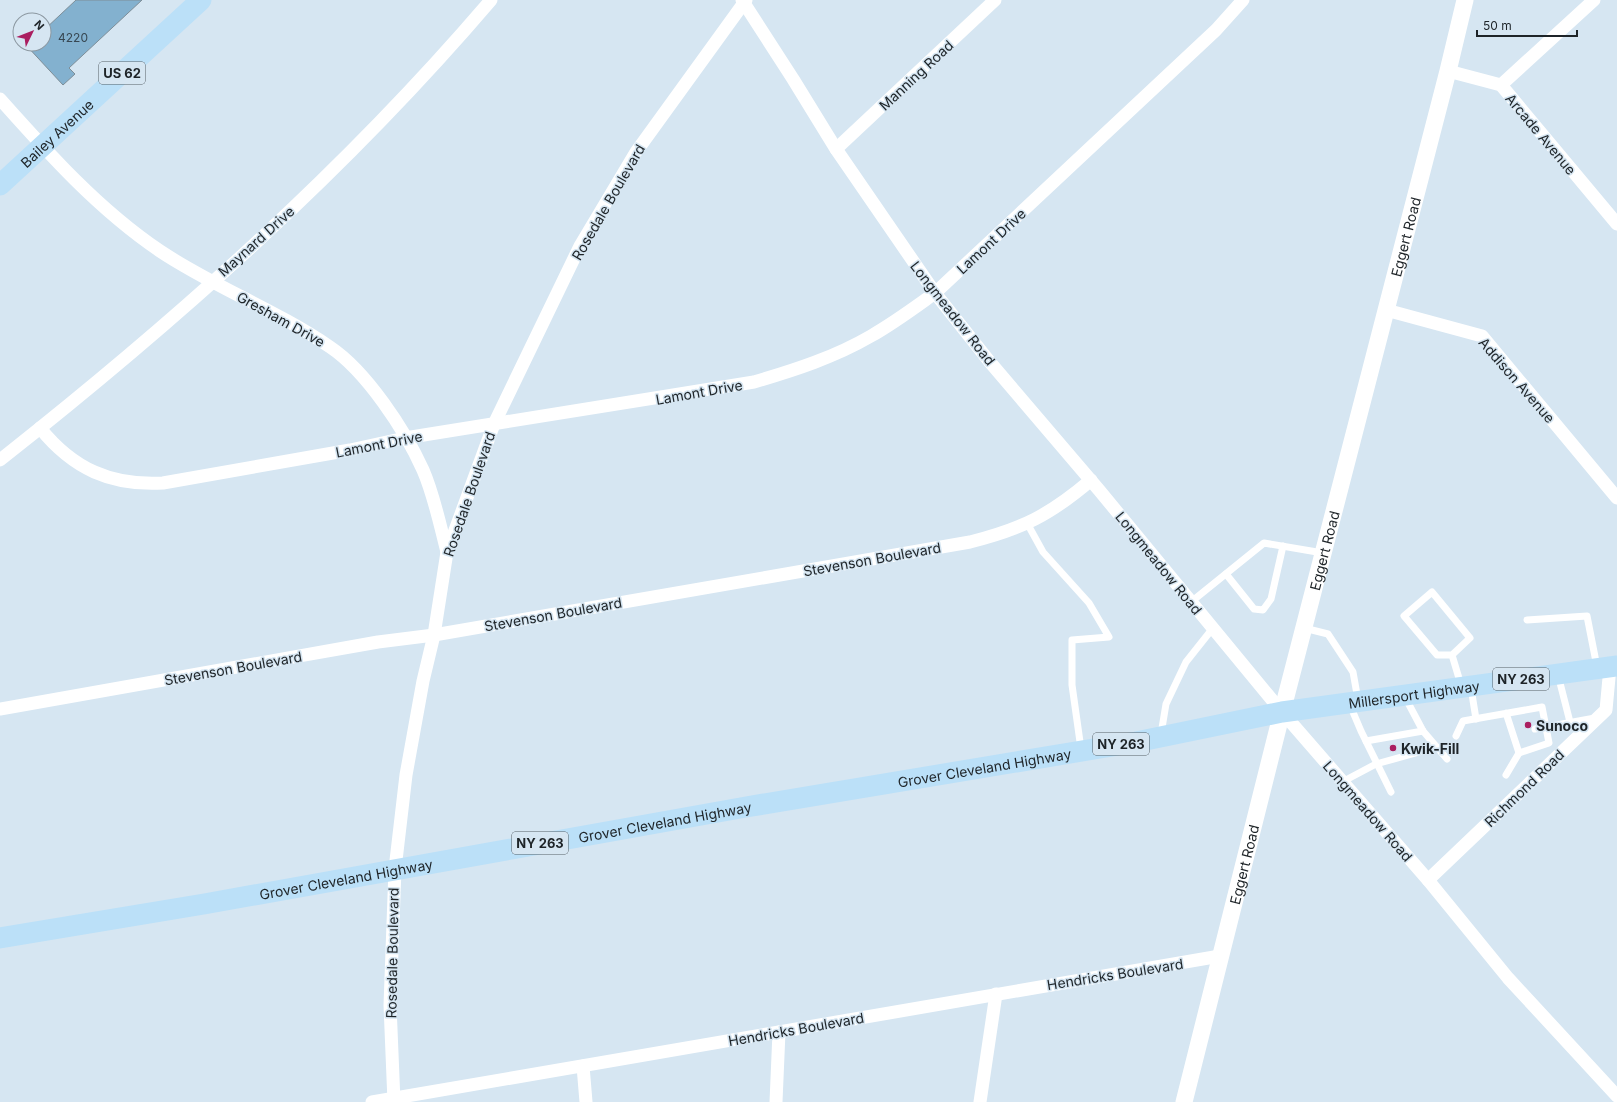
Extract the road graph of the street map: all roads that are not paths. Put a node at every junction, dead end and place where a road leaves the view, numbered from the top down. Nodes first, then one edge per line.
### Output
1 (201, 0) edge
2 (491, 0) edge
3 (996, 0) edge
4 (1243, 0) edge
5 (1465, 0) edge
6 (1594, 0) edge
7 (744, 1) edge
8 (1448, 71) junction
9 (1501, 85) junction
10 (0, 99) edge
11 (42, 146) junction
12 (836, 149) junction
13 (0, 185) edge
14 (1617, 224) edge
15 (212, 282) junction
16 (935, 293) junction
17 (1386, 310) junction
18 (494, 424) junction
19 (40, 428) junction
20 (406, 438) junction
21 (0, 460) edge
22 (1091, 480) junction
23 (1617, 498) edge
24 (1027, 523) junction
25 (1282, 546) junction
26 (447, 552) junction
27 (1323, 553) junction
28 (1226, 574) junction
29 (1191, 602) junction
30 (1527, 620) dead end
31 (1213, 628) junction
32 (1303, 628) junction
33 (434, 635) junction
34 (1452, 654) junction
35 (1608, 667) edge
36 (1558, 674) junction
37 (1466, 687) junction
38 (1404, 695) junction
39 (1354, 702) junction
40 (0, 709) edge
41 (1282, 712) junction
42 (1506, 713) junction
43 (1597, 717) junction
44 (1476, 719) junction
45 (1570, 722) junction
46 (1545, 726) junction
47 (1535, 729) dead end
48 (1423, 731) junction
49 (1456, 736) dead end
50 (1160, 737) junction
51 (1366, 741) junction
52 (1437, 747) junction
53 (1081, 751) junction
54 (1519, 753) junction
55 (1447, 759) dead end
56 (1376, 764) junction
57 (1506, 775) dead end
58 (1342, 782) junction
59 (1390, 792) dead end
60 (395, 869) junction
61 (1428, 880) junction
62 (0, 938) edge
63 (1220, 956) junction
64 (996, 994) junction
65 (779, 1032) junction
66 (583, 1066) junction
67 (1617, 1096) edge
68 (394, 1100) edge
69 (372, 1102) edge
70 (586, 1102) edge
71 (776, 1102) edge
72 (980, 1102) edge
73 (1184, 1102) edge

1 - 11 main road, Bailey Avenue / US 62
2 - 15 street, Maynard Drive
3 - 12 street, Manning Road
4 - 16 street, Lamont Drive
5 - 8 street, Eggert Road
6 - 9 street
7 - 12 street, Longmeadow Road
7 - 18 street, Rosedale Boulevard
8 - 9 street, Arcade Avenue
8 - 17 street, Eggert Road
9 - 14 street, Arcade Avenue
10 - 11 street, Gresham Drive
11 - 13 main road, Bailey Avenue / US 62
11 - 15 street, Gresham Drive
12 - 16 street, Longmeadow Road
15 - 19 street, Maynard Drive
15 - 20 street, Gresham Drive
16 - 18 street, Lamont Drive
16 - 22 street, Longmeadow Road
17 - 23 street, Addison Avenue
17 - 27 street, Eggert Road
18 - 20 street, Lamont Drive
18 - 26 street, Rosedale Boulevard
19 - 20 street, Lamont Drive
19 - 21 street, Maynard Drive
20 - 26 street, Gresham Drive
22 - 24 street, Stevenson Boulevard
22 - 29 street, Longmeadow Road
24 - 33 street, Stevenson Boulevard
24 - 53 lane
25 - 27 lane
25 - 28 lane
25 - 28 lane
26 - 33 street, Rosedale Boulevard
27 - 32 street, Eggert Road
28 - 29 lane
29 - 31 street, Longmeadow Road
30 - 35 lane
31 - 41 street, Longmeadow Road
31 - 50 lane
32 - 39 lane
32 - 41 street, Eggert Road
33 - 40 street, Stevenson Boulevard
33 - 60 street, Rosedale Boulevard
34 - 34 lane
34 - 37 lane
35 - 36 main road, Millersport Highway / NY 263
35 - 43 street, Richmond Road
36 - 37 main road, Millersport Highway / NY 263
36 - 45 lane
37 - 38 main road, Millersport Highway / NY 263
37 - 44 lane
38 - 39 main road, Millersport Highway / NY 263
38 - 48 lane
39 - 41 main road, Millersport Highway / NY 263
39 - 51 lane
41 - 50 main road, Grover Cleveland Highway / NY 263
41 - 58 street, Longmeadow Road
41 - 63 street, Eggert Road
42 - 44 lane
42 - 46 lane
42 - 54 lane
43 - 45 lane
43 - 61 street, Richmond Road
44 - 49 lane
45 - 46 lane
46 - 47 lane
46 - 54 lane
48 - 51 lane
48 - 52 lane
50 - 53 main road, Grover Cleveland Highway / NY 263
51 - 56 lane
52 - 55 lane
52 - 56 lane
53 - 60 main road, Grover Cleveland Highway / NY 263
54 - 57 lane
56 - 58 lane
56 - 59 lane
58 - 61 street, Longmeadow Road
60 - 62 main road, Grover Cleveland Highway / NY 263
60 - 68 street, Rosedale Boulevard
61 - 67 street, Longmeadow Road
63 - 64 street, Hendricks Boulevard
63 - 73 street, Eggert Road
64 - 65 street, Hendricks Boulevard
64 - 72 street
65 - 66 street, Hendricks Boulevard
65 - 71 street
66 - 68 street, Hendricks Boulevard
66 - 70 street
68 - 69 street, Hendricks Boulevard

